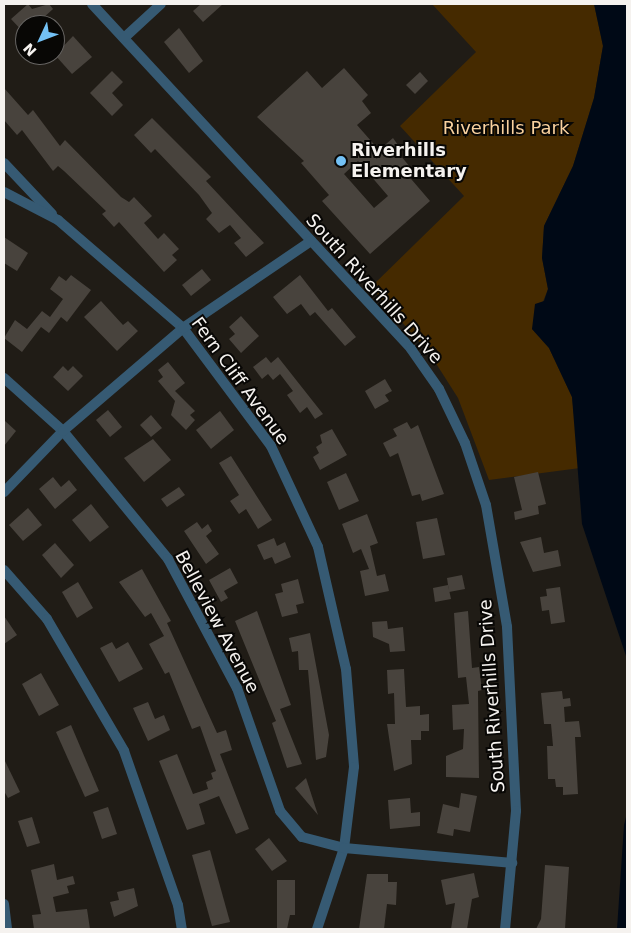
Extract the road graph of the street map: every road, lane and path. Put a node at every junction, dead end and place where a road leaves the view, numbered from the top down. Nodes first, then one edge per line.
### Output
1 (92, 4) edge
2 (161, 4) edge
3 (124, 38) junction
4 (4, 163) edge
5 (4, 192) edge
6 (58, 220) junction
7 (311, 242) junction
8 (183, 328) junction
9 (4, 378) edge
10 (63, 431) junction
11 (4, 492) edge
12 (4, 570) edge
13 (344, 848) junction
14 (512, 863) junction
15 (4, 904) edge
16 (7, 929) edge
17 (182, 929) edge
18 (317, 929) edge
19 (505, 929) edge

1 - 3 street, South Riverhills Drive
2 - 3 street
3 - 7 street, South Riverhills Drive
4 - 6 street
5 - 6 street, Fern Cliff Avenue
6 - 8 street, Fern Cliff Avenue
7 - 8 street
7 - 14 street, South Riverhills Drive
8 - 10 street
8 - 13 street, Fern Cliff Avenue
9 - 10 street, Belleview Avenue
10 - 11 street
10 - 13 street, Belleview Avenue
12 - 17 street
13 - 14 street, Belleview Avenue
13 - 18 street, Fern Cliff Avenue
14 - 19 street, South Riverhills Drive
15 - 16 street

